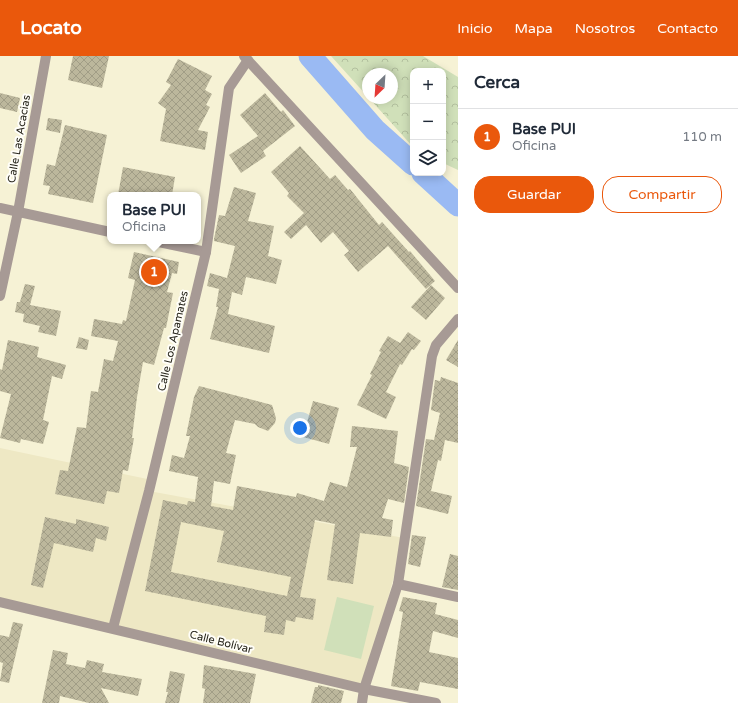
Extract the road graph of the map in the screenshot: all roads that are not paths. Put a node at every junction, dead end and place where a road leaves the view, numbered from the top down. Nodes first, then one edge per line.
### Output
1 (46, 56) edge
2 (246, 58) edge
3 (0, 208) edge
4 (18, 212) junction
5 (107, 231) edge
6 (168, 244) edge
7 (206, 252) junction
8 (458, 288) edge
9 (0, 296) edge
10 (458, 319) edge
11 (398, 584) junction
12 (458, 597) edge
13 (0, 602) edge
14 (113, 628) junction
15 (364, 689) junction
16 (362, 703) edge
17 (436, 703) edge

1 - 4 street, Calle Las Acacias
2 - 7 street, Calle Los Apamates
2 - 8 street
3 - 4 street
4 - 5 street
4 - 9 street, Calle Las Acacias
6 - 7 street
7 - 14 street, Calle Los Apamates
10 - 11 street
11 - 12 street
11 - 15 street
13 - 14 street, Calle Bolívar
14 - 15 street, Calle Bolívar
15 - 16 street
15 - 17 street, Calle Bolívar

